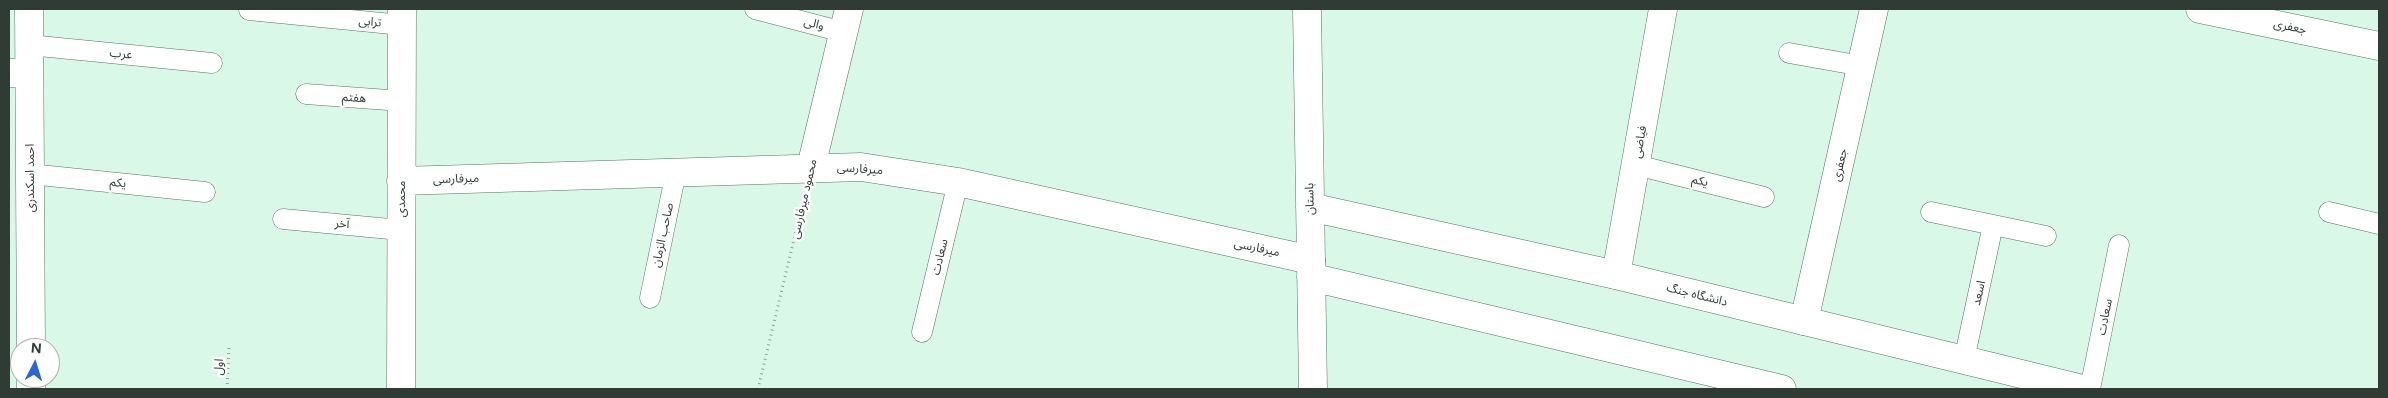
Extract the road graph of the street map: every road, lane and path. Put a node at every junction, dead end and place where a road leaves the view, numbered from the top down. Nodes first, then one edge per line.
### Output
1 (29, 9) edge
2 (755, 9) edge
3 (1307, 9) edge
4 (1663, 9) edge
5 (1874, 9) edge
6 (2200, 9) edge
7 (249, 10) dead end
8 (402, 17) edge
9 (846, 20) edge
10 (29, 45) junction
11 (2379, 46) edge
12 (1789, 52) dead end
13 (212, 63) dead end
14 (1862, 66) junction
15 (19, 73) edge
16 (306, 94) dead end
17 (402, 101) junction
18 (1636, 165) junction
19 (811, 167) junction
20 (676, 172) junction
21 (30, 174) junction
22 (401, 181) junction
23 (958, 182) junction
24 (205, 192) dead end
25 (1764, 196) dead end
26 (1310, 207) junction
27 (1931, 212) dead end
28 (2329, 212) dead end
29 (283, 219) dead end
30 (2379, 224) edge
31 (1993, 225) junction
32 (401, 230) junction
33 (2046, 236) dead end
34 (2119, 246) dead end
35 (1311, 268) junction
36 (1616, 275) junction
37 (650, 298) dead end
38 (1804, 321) junction
39 (922, 332) dead end
40 (31, 338) edge
41 (229, 346) dead end
42 (1964, 360) junction
43 (227, 389) edge
44 (401, 389) edge
45 (758, 389) edge
46 (1313, 389) edge
47 (1782, 389) edge
48 (2083, 389) edge
49 (2090, 389) edge

1 - 10 street, احمد اسکندری
2 - 9 lane, والی
3 - 26 street, باستان
4 - 18 street, فیاضی
5 - 14 street, جعفری
6 - 11 street, جعفری
7 - 8 lane, ترابی
8 - 17 street, محمدی
9 - 19 street, محمود میرفارسی
10 - 13 lane, عرب
10 - 15 street, احمد اسکندری
12 - 14 lane
14 - 38 street, جعفری
15 - 21 street, احمد اسکندری
16 - 17 lane, هفتم
17 - 22 street, محمدی
18 - 25 lane, یکم
18 - 36 street, فیاضی
19 - 20 street, میرفارسی
19 - 23 street, میرفارسی
19 - 45 path, محمود میرفارسی
20 - 22 street, میرفارسی
20 - 37 lane, صاحب الزمان
21 - 24 lane, یکم
21 - 40 street, احمد اسکندری
22 - 32 street, محمدی
23 - 35 street, میرفارسی
23 - 39 lane, سعادت
26 - 35 street, باستان
26 - 36 street, دانشگاه جنگ
27 - 31 lane
28 - 30 lane
29 - 32 lane, آخر
31 - 33 lane
31 - 42 lane, اسعد
32 - 44 street, محمدی
34 - 49 lane, سعادت
35 - 46 street, باستان
35 - 47 street
36 - 38 street, دانشگاه جنگ
38 - 42 street, دانشگاه جنگ
41 - 43 path, اول
42 - 48 street, دانشگاه جنگ

